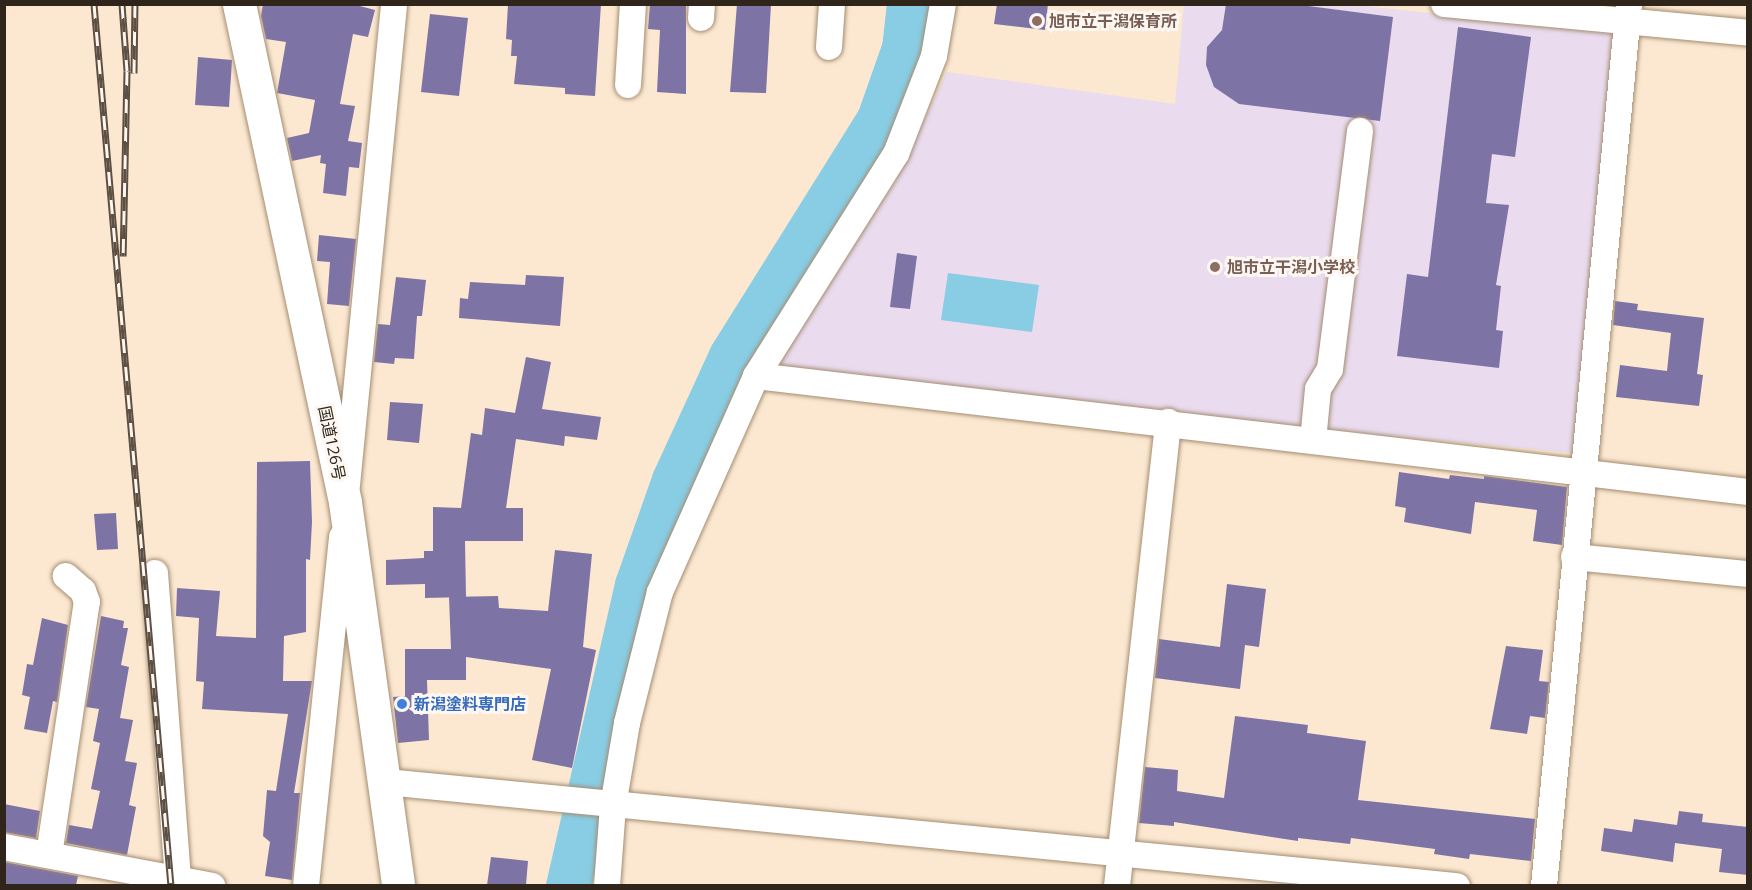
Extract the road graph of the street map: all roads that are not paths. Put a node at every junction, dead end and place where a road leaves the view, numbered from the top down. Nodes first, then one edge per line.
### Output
1 (239, 4) edge
2 (394, 4) edge
3 (633, 4) edge
4 (832, 4) edge
5 (943, 4) edge
6 (1444, 4) edge
7 (1628, 13) edge
8 (1748, 33) edge
9 (829, 46) dead end
10 (627, 85) dead end
11 (1360, 131) dead end
12 (756, 376) junction
13 (1167, 423) junction
14 (1313, 441) junction
15 (1582, 474) junction
16 (1748, 492) edge
17 (345, 502) junction
18 (1574, 557) junction
19 (155, 573) dead end
20 (1748, 574) edge
21 (66, 576) dead end
22 (386, 782) junction
23 (613, 806) junction
24 (4, 847) edge
25 (1121, 852) junction
26 (49, 855) junction
27 (178, 879) junction
28 (212, 885) edge
29 (306, 885) edge
30 (398, 885) edge
31 (607, 885) edge
32 (1118, 885) edge
33 (1457, 885) edge
34 (1544, 885) edge

1 - 17 highway, 国道126号
2 - 17 street
3 - 10 street
4 - 9 street
5 - 12 street
6 - 7 street
7 - 8 street
7 - 15 street
11 - 14 street
12 - 13 street
12 - 23 street
13 - 14 street
13 - 25 street
14 - 15 street
15 - 16 street
15 - 18 street
17 - 22 highway, 国道126号
17 - 29 street
18 - 20 street
18 - 34 street
19 - 27 street
21 - 26 street
22 - 23 street
22 - 30 highway, 国道126号
23 - 25 street
23 - 31 street
24 - 26 street
25 - 32 street
25 - 33 street
26 - 27 street
27 - 28 street

